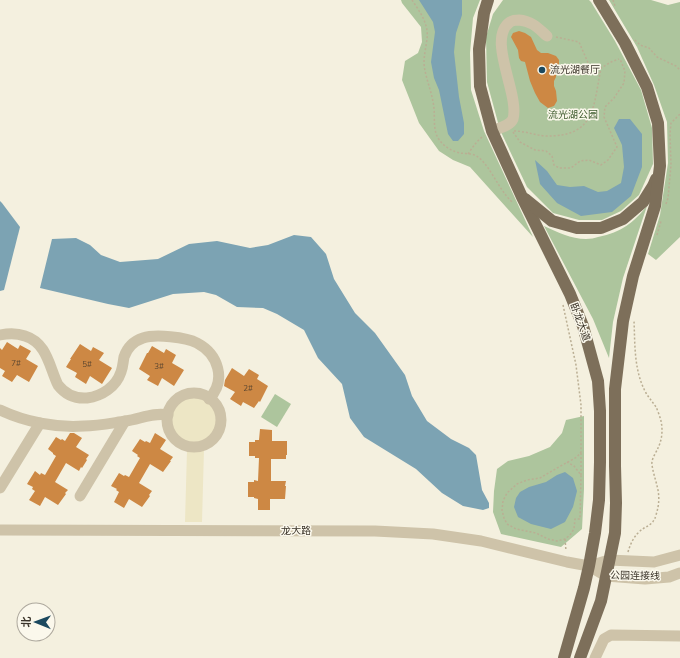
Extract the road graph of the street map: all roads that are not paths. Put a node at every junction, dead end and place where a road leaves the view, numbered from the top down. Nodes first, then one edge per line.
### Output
1 (488, 0) edge
2 (493, 0) edge
3 (599, 0) edge
4 (484, 13) junction
5 (547, 36) road end
6 (492, 131) junction
7 (660, 166) junction
8 (519, 201) junction
9 (0, 335) edge
10 (209, 399) junction
11 (0, 410) edge
12 (168, 415) junction
13 (125, 421) junction
14 (40, 423) junction
15 (0, 488) edge
16 (80, 496) dead end
17 (0, 530) edge
18 (680, 555) edge
19 (609, 560) junction
20 (589, 566) junction
21 (680, 573) edge
22 (606, 576) junction
23 (680, 636) edge
24 (564, 658) edge
25 (580, 658) edge
26 (595, 658) edge

1 - 4 main road, 卧龙大道
2 - 4 main road
3 - 7 main road
4 - 6 main road, 卧龙大道
5 - 6 street
6 - 8 main road, 卧龙大道
7 - 8 main road
7 - 19 main road
8 - 20 main road, 卧龙大道
9 - 10 street
10 - 12 street
10 - 12 street
11 - 14 street
12 - 13 street
13 - 14 street
13 - 16 street
14 - 15 street
17 - 20 street, 龙大路
18 - 19 street, 公园连接线
19 - 20 street, 公园连接线
19 - 22 main road
20 - 22 street, 公园连接线
20 - 24 main road, 卧龙大道
21 - 22 street, 公园连接线
22 - 25 main road
23 - 26 street

